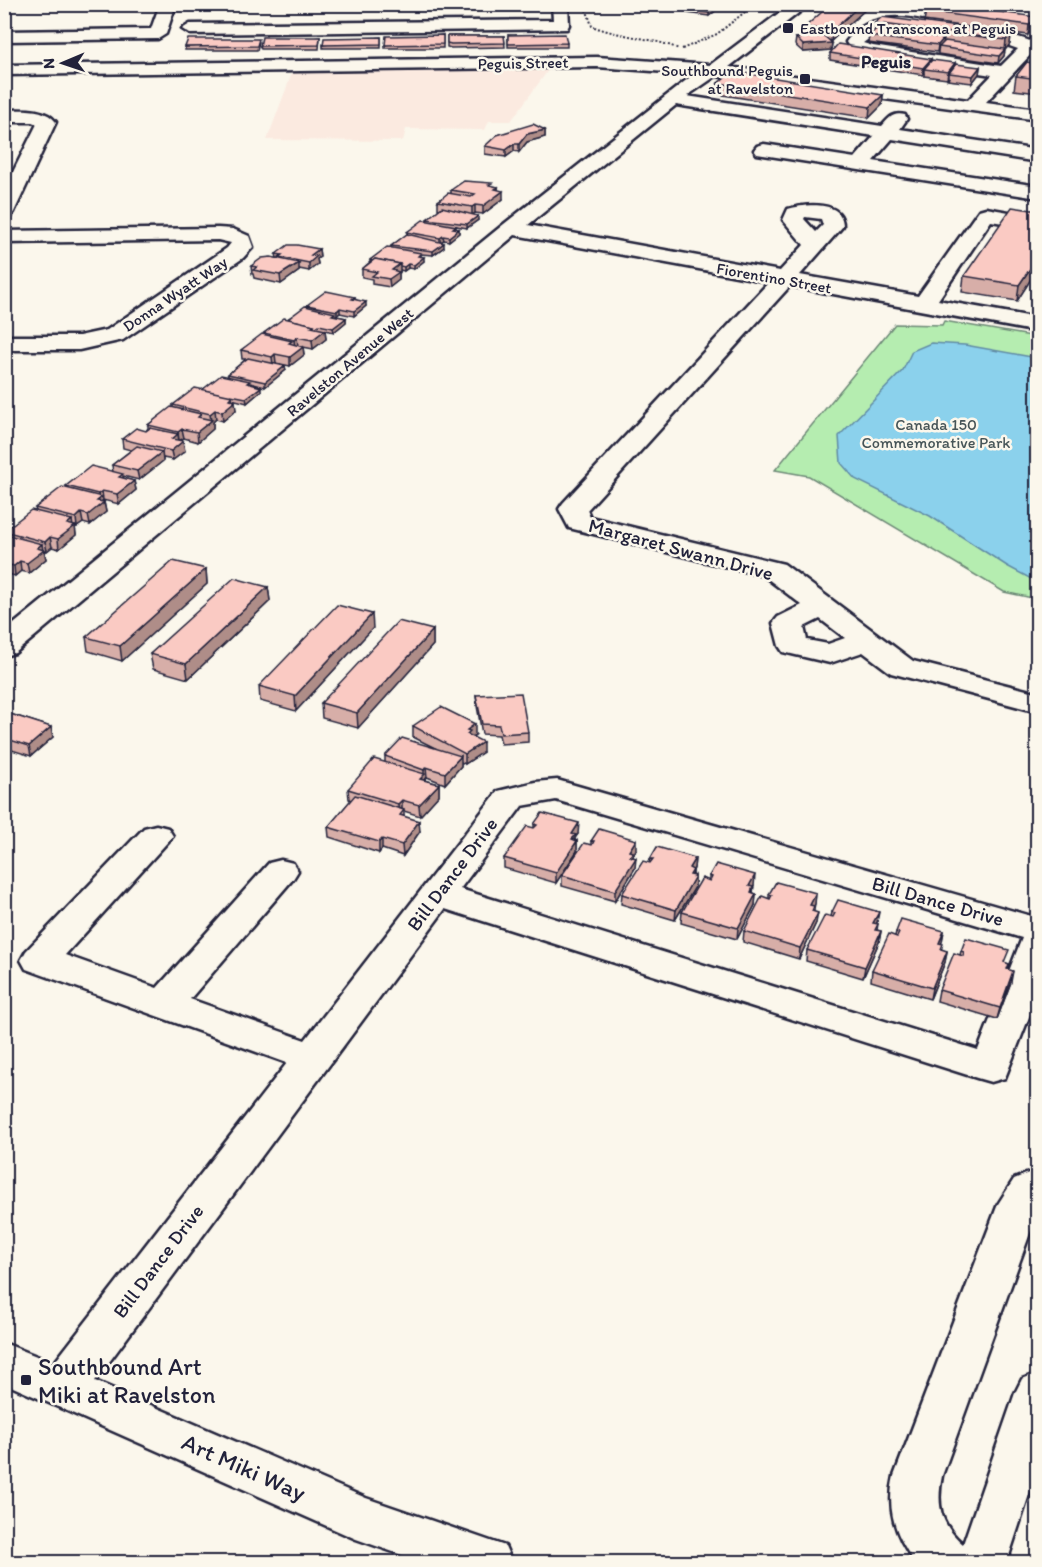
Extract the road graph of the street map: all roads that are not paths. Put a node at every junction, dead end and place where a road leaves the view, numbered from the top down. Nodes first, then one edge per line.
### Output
1 (168, 4) edge
2 (560, 4) edge
3 (783, 4) edge
4 (802, 4) edge
5 (4, 36) edge
6 (751, 37) junction
7 (726, 41) dead end
8 (687, 51) road end
9 (181, 54) junction
10 (645, 58) junction
11 (4, 62) edge
12 (329, 62) junction
13 (710, 69) junction
14 (4, 70) edge
15 (1005, 72) junction
16 (827, 77) junction
17 (917, 97) junction
18 (672, 99) junction
19 (977, 101) junction
20 (1038, 107) edge
21 (1038, 115) edge
22 (4, 116) edge
23 (698, 116) dead end
24 (769, 146) dead end
25 (873, 149) junction
26 (1038, 156) edge
27 (1036, 195) edge
28 (4, 212) edge
29 (1038, 223) edge
30 (511, 228) junction
31 (4, 237) edge
32 (815, 244) dead end
33 (782, 279) junction
34 (923, 305) junction
35 (1038, 325) edge
36 (4, 344) edge
37 (823, 607) junction
38 (866, 640) junction
39 (4, 647) edge
40 (1038, 703) edge
41 (156, 836) dead end
42 (281, 871) dead end
43 (438, 894) junction
44 (1038, 930) edge
45 (1038, 942) edge
46 (164, 1005) junction
47 (312, 1057) junction
48 (1038, 1185) edge
49 (4, 1362) edge
50 (63, 1387) junction
51 (1038, 1393) edge
52 (487, 1563) edge
53 (948, 1563) edge
54 (982, 1563) edge

1 - 5 street
2 - 9 street
3 - 6 street
4 - 6 street
6 - 7 street
6 - 13 street, Ravelston Avenue West
6 - 16 street
8 - 10 street
9 - 11 street, Peguis Street
9 - 12 street, Peguis Street
10 - 12 street, Peguis Street
10 - 13 street, Peguis Street
12 - 13 street, Peguis Street
12 - 14 street, Peguis Street
13 - 16 street, Peguis Street
13 - 17 street, Peguis Street
13 - 18 street, Ravelston Avenue West
15 - 15 street
15 - 19 street
16 - 19 street, Peguis Street
17 - 19 street, Peguis Street
17 - 25 street
18 - 25 street
18 - 30 street, Ravelston Avenue West
19 - 20 street, Peguis Street
19 - 21 street, Peguis Street
22 - 28 street
23 - 25 street
24 - 25 street
25 - 26 street
25 - 27 street
29 - 34 street
30 - 33 street, Fiorentino Street
30 - 39 street, Ravelston Avenue West
31 - 36 street, Donna Wyatt Way
32 - 33 street
33 - 34 street, Fiorentino Street
33 - 37 street, Margaret Swann Drive
34 - 35 street, Fiorentino Street
37 - 38 street, Margaret Swann Drive
37 - 38 street
38 - 40 street, Margaret Swann Drive
41 - 46 street
42 - 46 street
43 - 44 street, Bill Dance Drive
43 - 45 street
43 - 47 street, Bill Dance Drive
46 - 47 street
47 - 50 street, Bill Dance Drive
48 - 53 street
49 - 50 street, Art Miki Way
50 - 52 street, Art Miki Way
51 - 54 street

